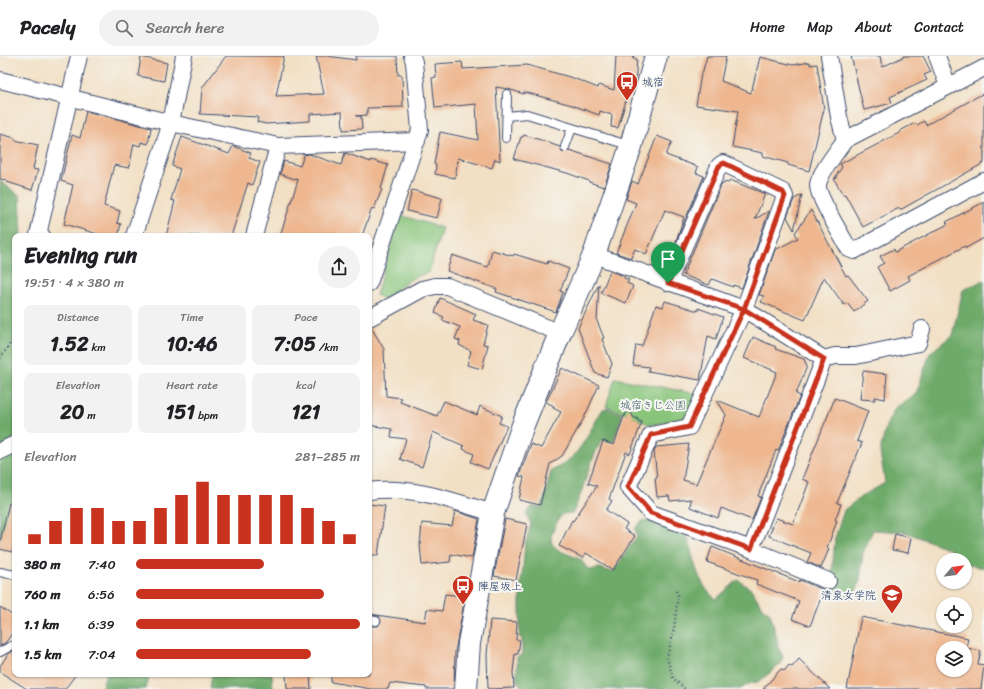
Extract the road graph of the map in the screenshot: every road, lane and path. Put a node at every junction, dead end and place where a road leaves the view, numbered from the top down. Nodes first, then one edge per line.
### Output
1 (79, 56) edge
2 (184, 56) edge
3 (412, 56) edge
4 (656, 56) edge
5 (829, 56) edge
6 (937, 56) edge
7 (984, 68) edge
8 (0, 80) edge
9 (948, 86) junction
10 (506, 94) dead end
11 (70, 97) junction
12 (507, 116) junction
13 (171, 123) junction
14 (572, 128) junction
15 (506, 138) dead end
16 (845, 140) junction
17 (417, 141) junction
18 (278, 146) junction
19 (631, 146) junction
20 (565, 147) dead end
21 (984, 181) edge
22 (38, 233) edge
23 (135, 233) edge
24 (255, 233) edge
25 (594, 255) junction
26 (372, 274) edge
27 (668, 283) junction
28 (744, 309) junction
29 (372, 316) edge
30 (922, 329) dead end
31 (560, 333) junction
32 (12, 341) edge
33 (0, 358) edge
34 (824, 359) junction
35 (12, 445) edge
36 (0, 450) edge
37 (372, 491) edge
38 (493, 513) junction
39 (751, 549) junction
40 (0, 572) edge
41 (12, 574) edge
42 (828, 581) dead end
43 (676, 591) dead end
44 (11, 646) dead end
45 (0, 652) edge
46 (466, 689) edge
47 (685, 689) edge

1 - 11 street
2 - 13 street
3 - 17 street
4 - 19 street
5 - 16 street
6 - 9 street
7 - 9 street
8 - 11 street
9 - 16 street
10 - 12 lane
11 - 13 street
11 - 22 street
12 - 14 lane
12 - 15 lane
13 - 18 street
13 - 23 street
14 - 19 lane
14 - 20 lane
16 - 21 street
17 - 18 street
17 - 26 street
18 - 24 street
19 - 25 street
25 - 27 street
25 - 31 street
27 - 28 street
27 - 28 street
28 - 34 street
28 - 39 street
29 - 31 street
30 - 34 street
31 - 38 street
32 - 33 path
34 - 39 street
35 - 36 street
37 - 38 street
38 - 46 street
39 - 42 street
40 - 41 lane
43 - 47 path
44 - 45 lane

